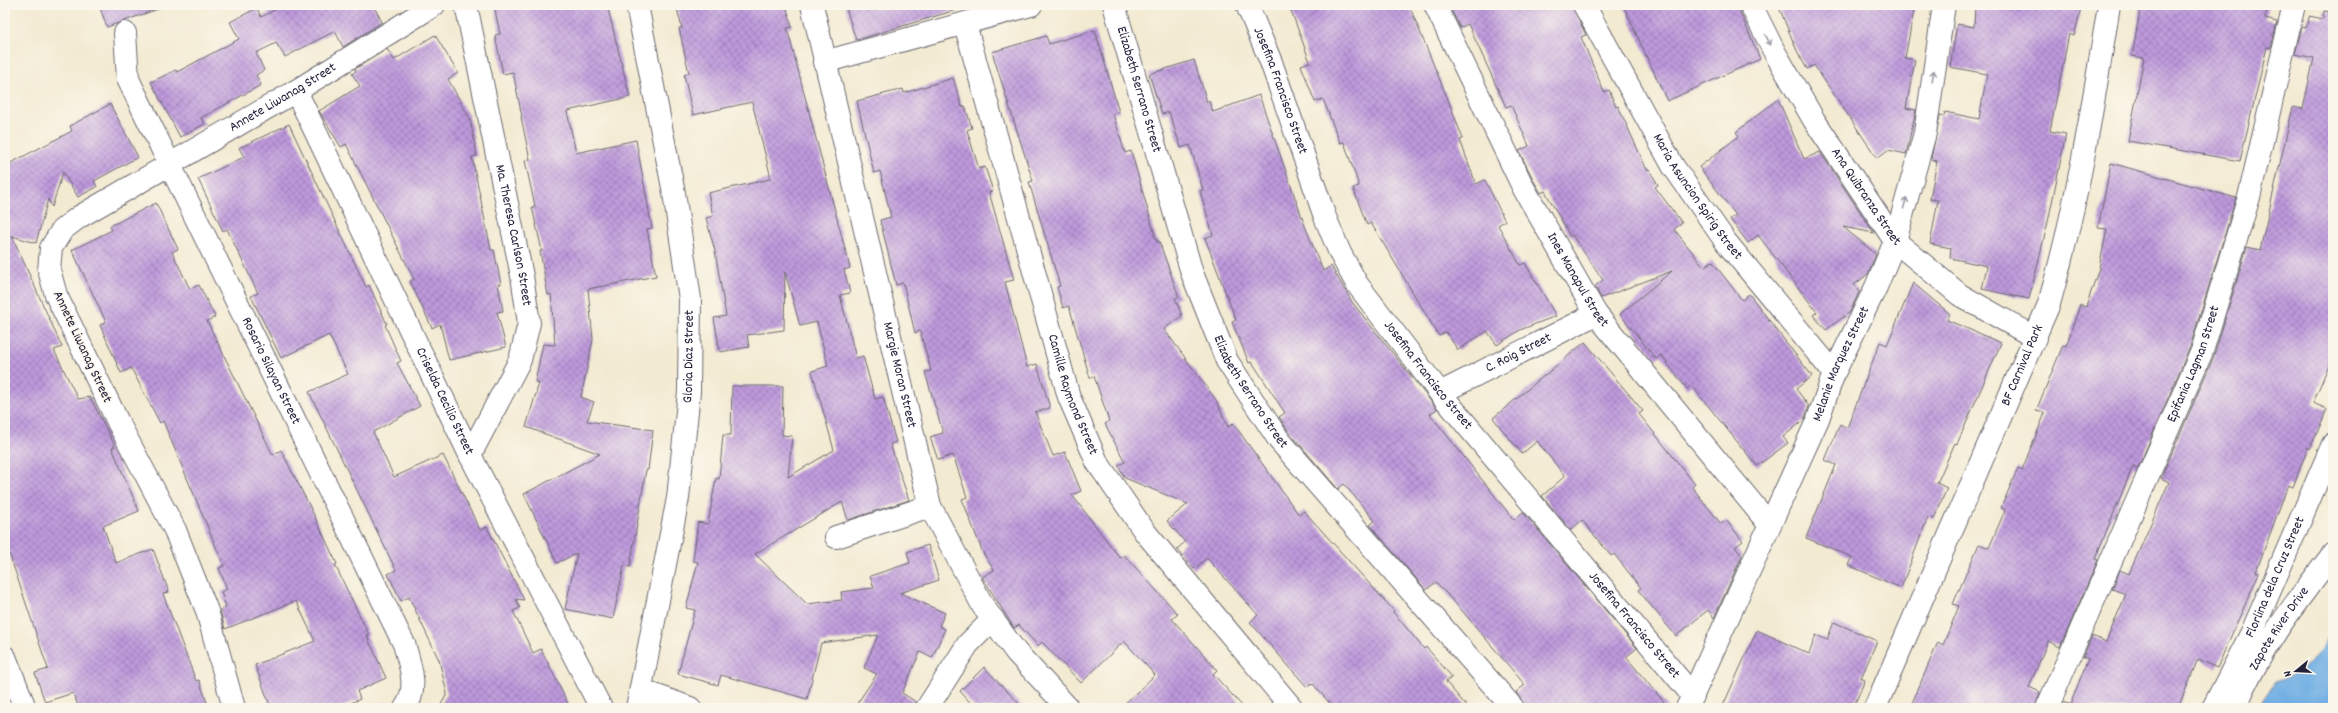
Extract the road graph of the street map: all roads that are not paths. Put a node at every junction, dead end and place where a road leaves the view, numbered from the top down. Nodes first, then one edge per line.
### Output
1 (434, 5) edge
2 (466, 5) edge
3 (637, 5) edge
4 (812, 5) edge
5 (1031, 5) edge
6 (1114, 5) edge
7 (1247, 5) edge
8 (1435, 5) edge
9 (1584, 5) edge
10 (1751, 5) edge
11 (1944, 5) edge
12 (2109, 5) edge
13 (2294, 5) edge
14 (966, 24) junction
15 (125, 33) dead end
16 (824, 62) junction
17 (296, 91) junction
18 (169, 164) junction
19 (1895, 241) junction
20 (1596, 314) junction
21 (2036, 338) junction
22 (1834, 373) junction
23 (1440, 393) junction
24 (2333, 444) edge
25 (470, 455) junction
26 (930, 506) junction
27 (1769, 524) junction
28 (836, 537) dead end
29 (2333, 554) edge
30 (993, 619) junction
31 (5, 657) edge
32 (639, 699) edge
33 (1690, 702) edge
34 (25, 708) edge
35 (234, 708) edge
36 (405, 708) edge
37 (601, 708) edge
38 (690, 708) edge
39 (926, 708) edge
40 (1068, 708) edge
41 (1292, 708) edge
42 (1514, 708) edge
43 (1875, 708) edge
44 (2047, 708) edge
45 (2213, 708) edge
46 (2234, 708) edge

1 - 17 street, Annete Liwanag Street
2 - 25 street, Ma. Theresa Carlson Street
3 - 32 street, Gloria Diaz Street
4 - 16 street, Margie Moran Street
5 - 14 street
6 - 42 street, Elizabeth Serrano Street
7 - 23 street, Josefina Francisco Street
8 - 20 street, Ines Manapul Street
9 - 22 street, Maria Asuncion Spirig Street
10 -> 19 street, Ana Quibranza Street
19 -> 11 street, Melanie Marquez Street
12 - 21 street, BF Carnival Park
13 - 44 street, Epifania Lagman Street
14 - 16 street
14 - 41 street, Camille Raymond Street
15 - 18 street, Rosario Silayan Street
16 - 26 street, Margie Moran Street
17 - 18 street, Annete Liwanag Street
17 - 25 street, Criselda Cecilio Street
18 - 35 street, Annete Liwanag Street
18 - 36 street, Rosario Silayan Street
19 - 21 street, Ana Quibranza Street
19 - 22 street, Melanie Marquez Street
20 - 23 street, C. Roig Street
20 - 27 street, Ines Manapul Street
21 - 43 street, BF Carnival Park
22 - 27 street, Melanie Marquez Street
23 - 33 street, Josefina Francisco Street
24 - 45 street, Florlina dela Cruz Street
25 - 37 street, Criselda Cecilio Street
26 - 28 street
26 - 30 street, Margie Moran Street
27 - 33 street, Melanie Marquez Street
29 - 46 street, Zapote River Drive
30 - 39 street
30 - 40 street, Margie Moran Street
31 - 34 street
32 - 38 street

